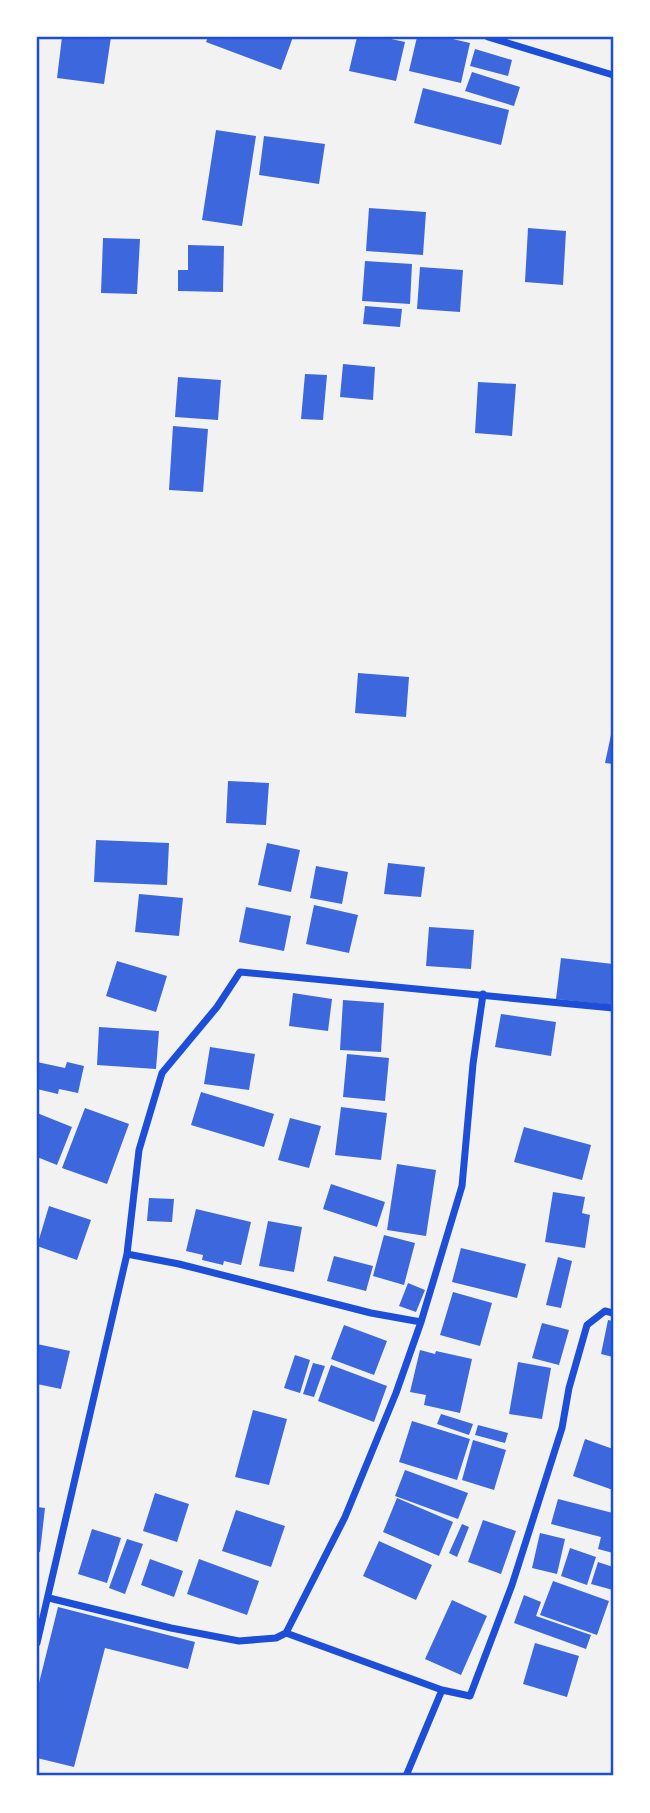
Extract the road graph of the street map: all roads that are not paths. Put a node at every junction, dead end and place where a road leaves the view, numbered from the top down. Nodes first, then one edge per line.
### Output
1 (488, 37) edge
2 (613, 75) edge
3 (483, 994) junction
4 (613, 1008) edge
5 (127, 1254) junction
6 (613, 1313) edge
7 (421, 1322) junction
8 (49, 1598) junction
9 (286, 1633) junction
10 (37, 1643) edge
11 (442, 1690) junction
12 (406, 1776) edge

1 - 2 street
3 - 4 street
3 - 5 street
3 - 7 street
5 - 7 street
5 - 8 street
6 - 11 street
7 - 9 street
8 - 9 street
8 - 10 street
9 - 11 street
11 - 12 street

